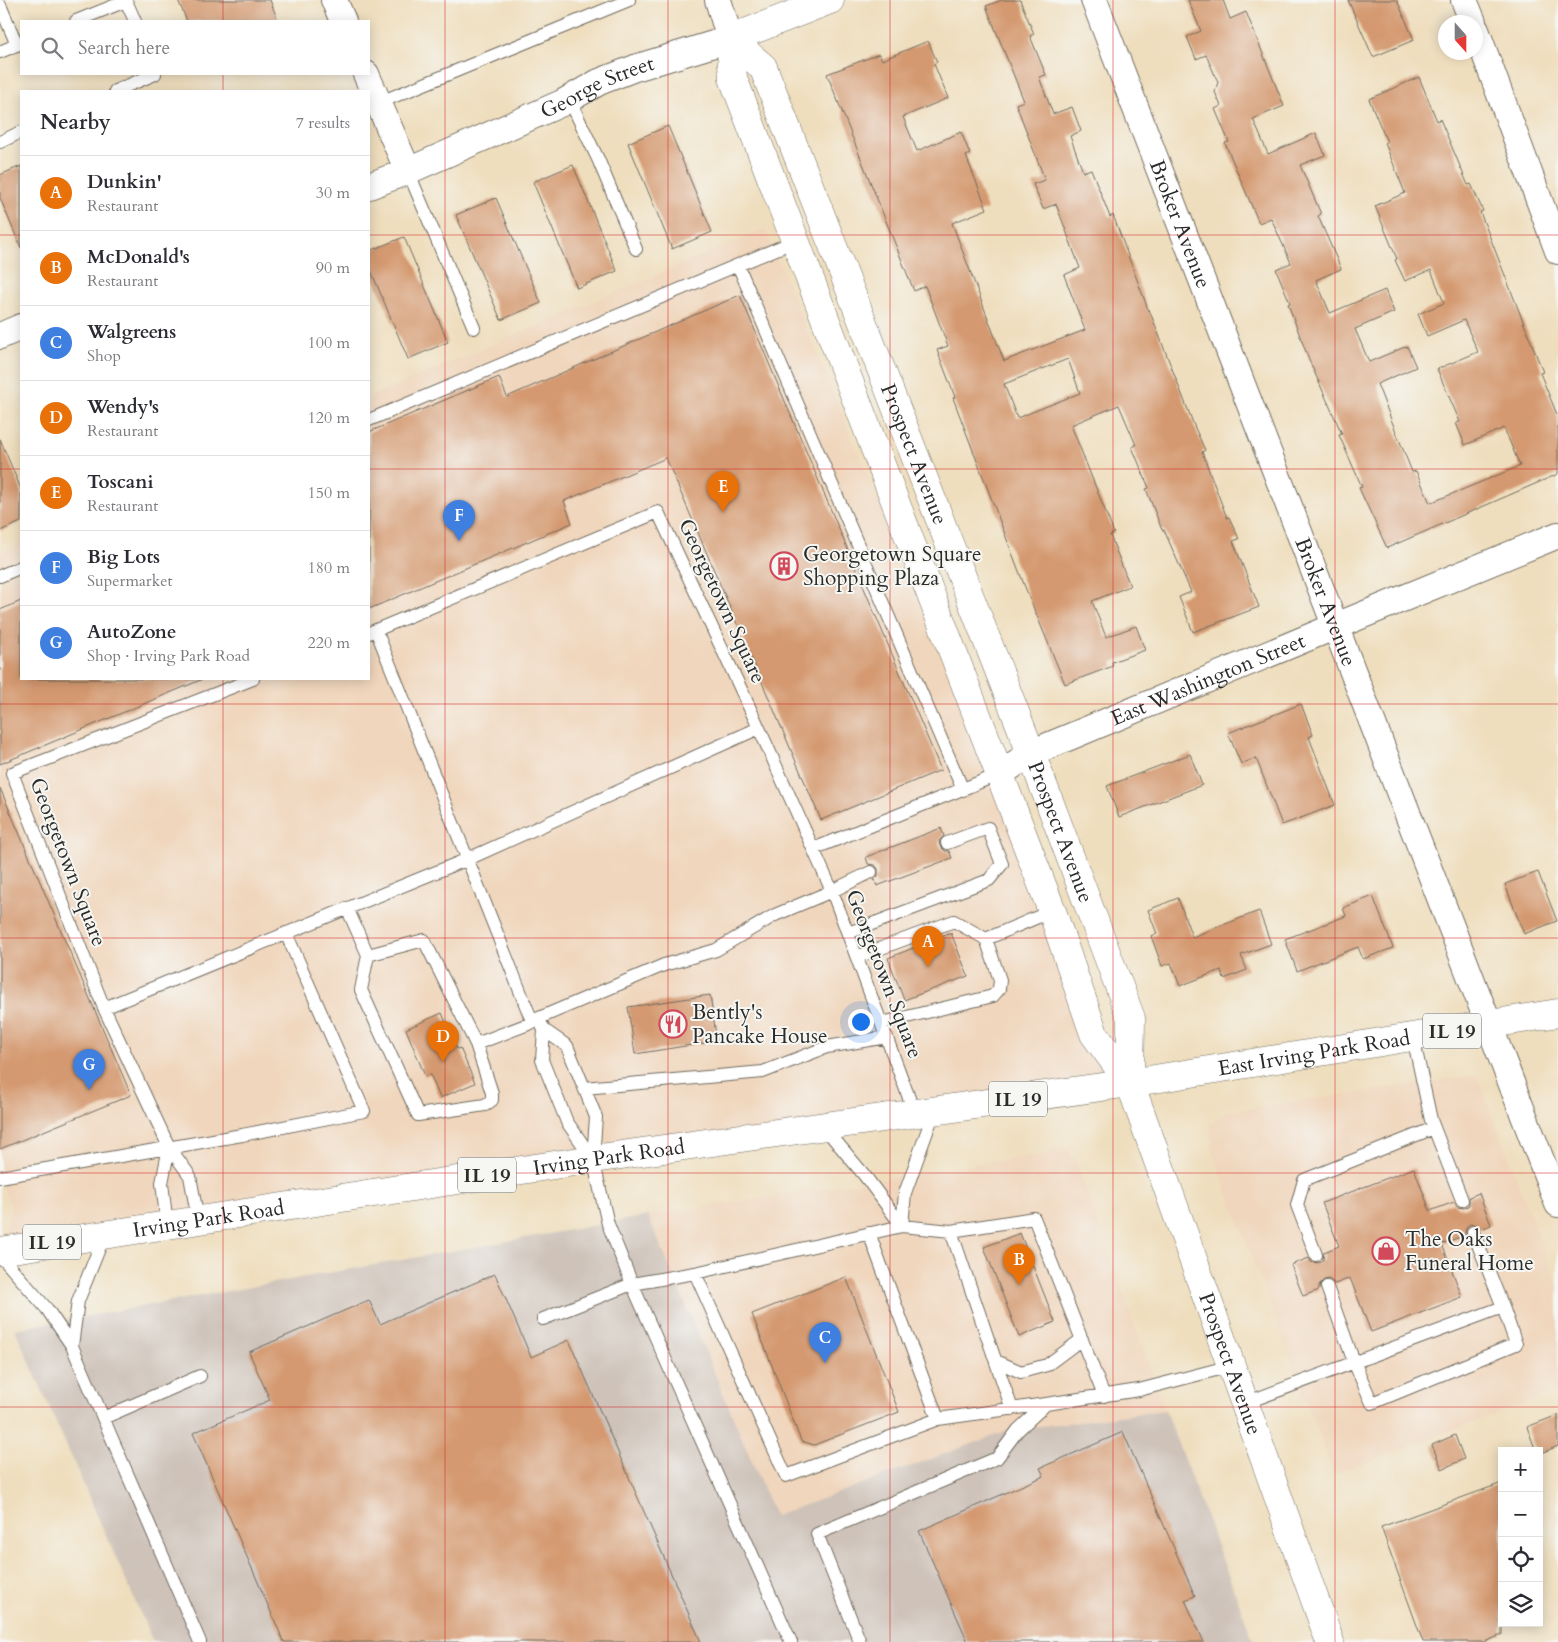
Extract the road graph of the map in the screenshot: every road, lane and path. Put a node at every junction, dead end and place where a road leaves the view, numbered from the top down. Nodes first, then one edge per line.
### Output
1 (334, 0) edge
2 (629, 0) edge
3 (718, 0) edge
4 (830, 0) edge
5 (1094, 0) edge
6 (1464, 0) edge
7 (0, 5) edge
8 (1470, 15) edge
9 (78, 20) edge
10 (135, 20) edge
11 (343, 20) edge
12 (730, 39) junction
13 (19, 44) edge
14 (1483, 49) edge
15 (0, 52) edge
16 (153, 75) edge
17 (366, 75) edge
18 (117, 90) edge
19 (569, 99) junction
20 (378, 103) junction
21 (20, 132) edge
22 (0, 142) edge
23 (408, 171) junction
24 (370, 186) edge
25 (796, 241) junction
26 (636, 249) dead end
27 (1558, 251) edge
28 (738, 265) junction
29 (20, 327) edge
30 (474, 328) dead end
31 (0, 336) edge
32 (370, 420) edge
33 (1558, 535) edge
34 (20, 567) edge
35 (0, 576) edge
36 (1336, 626) junction
37 (373, 632) edge
38 (250, 680) edge
39 (759, 728) junction
40 (1031, 754) junction
41 (1000, 774) junction
42 (963, 790) junction
43 (947, 843) dead end
44 (814, 848) junction
45 (468, 859) junction
46 (872, 872) dead end
47 (832, 891) junction
48 (347, 908) junction
49 (1052, 911) junction
50 (286, 933) junction
51 (848, 933) junction
52 (986, 939) junction
53 (368, 955) junction
54 (857, 958) junction
55 (104, 1008) junction
56 (1558, 1013) edge
57 (882, 1023) junction
58 (538, 1024) junction
59 (1488, 1025) junction
60 (887, 1037) junction
61 (1413, 1037) junction
62 (476, 1044) junction
63 (1130, 1083) junction
64 (584, 1088) junction
65 (924, 1113) junction
66 (824, 1127) junction
67 (1434, 1128) junction
68 (169, 1147) junction
69 (593, 1158) junction
70 (0, 1177) edge
71 (1462, 1200) dead end
72 (1558, 1204) edge
73 (198, 1220) junction
74 (167, 1225) junction
75 (902, 1226) junction
76 (950, 1231) junction
77 (1474, 1232) dead end
78 (869, 1233) junction
79 (105, 1234) junction
80 (0, 1250) edge
81 (1316, 1255) dead end
82 (0, 1256) edge
83 (695, 1273) junction
84 (632, 1284) junction
85 (1327, 1287) dead end
86 (1502, 1307) junction
87 (542, 1319) dead end
88 (1082, 1339) junction
89 (72, 1346) junction
90 (996, 1361) junction
91 (1354, 1362) junction
92 (1231, 1366) junction
93 (200, 1376) dead end
94 (1104, 1396) junction
95 (1245, 1403) junction
96 (1046, 1404) junction
97 (1012, 1409) junction
98 (104, 1418) junction
99 (938, 1419) junction
100 (200, 1642) edge
101 (792, 1642) edge
102 (860, 1642) edge
103 (1330, 1642) edge

1 - 11 street
2 - 20 lane
3 - 12 street, Prospect Avenue
4 - 12 street, George Street
5 - 36 street, Broker Avenue
6 - 8 street
7 - 13 lane
9 - 10 lane
12 - 19 street, George Street
12 - 25 street, Prospect Avenue
12 - 40 street, Prospect Avenue
13 - 15 lane
14 - 27 street
16 - 18 lane
17 - 20 street
19 - 23 street, George Street
19 - 26 lane
20 - 23 street
21 - 22 lane
23 - 24 street, George Street
23 - 30 lane
25 - 28 lane
25 - 41 street, Prospect Avenue
28 - 32 lane
28 - 42 lane
29 - 31 street
33 - 36 street, East Washington Street
34 - 35 lane
36 - 40 street, East Washington Street
36 - 59 street, Broker Avenue
37 - 39 lane, Georgetown Square
37 - 45 lane, Georgetown Square
38 - 55 lane, Georgetown Square
39 - 44 lane, Georgetown Square
39 - 45 lane
40 - 41 street, East Washington Street
40 - 63 street, Prospect Avenue
41 - 42 lane
41 - 49 street, Prospect Avenue
42 - 44 lane
43 - 51 lane
44 - 47 lane, Georgetown Square
45 - 48 lane
45 - 58 lane, Georgetown Square
46 - 47 lane
47 - 51 lane, Georgetown Square
47 - 58 lane
48 - 50 lane
48 - 53 lane
49 - 52 lane
49 - 63 street, Prospect Avenue
50 - 55 lane
50 - 68 lane
51 - 54 lane, Georgetown Square
52 - 54 lane
52 - 57 lane
53 - 62 lane
53 - 62 lane
54 - 57 lane, Georgetown Square
55 - 68 lane, Georgetown Square
56 - 59 street, East Irving Park Road / IL 19
57 - 60 lane, Georgetown Square
58 - 62 lane
58 - 64 lane
58 - 69 lane, Georgetown Square
59 - 61 street, East Irving Park Road / IL 19
59 - 72 street, Broker Avenue
60 - 64 lane
60 - 65 lane, Georgetown Square
61 - 63 street, East Irving Park Road / IL 19
61 - 67 lane
63 - 65 street, Irving Park Road / IL 19
63 - 92 street, Prospect Avenue
64 - 69 lane
65 - 66 street, Irving Park Road / IL 19
65 - 75 lane
66 - 69 street, Irving Park Road / IL 19
66 - 75 lane
67 - 71 lane
67 - 81 lane
68 - 70 lane
68 - 73 lane, Georgetown Square
68 - 74 lane
69 - 73 street, Irving Park Road / IL 19
69 - 84 lane
73 - 74 street, Irving Park Road / IL 19
74 - 79 street, Irving Park Road / IL 19
75 - 76 lane
75 - 78 lane
76 - 88 lane
76 - 90 lane
77 - 86 lane
78 - 83 lane
78 - 99 lane
79 - 80 street, Irving Park Road / IL 19
79 - 89 lane
82 - 89 lane
83 - 84 lane
83 - 99 lane
84 - 87 lane
84 - 101 lane
85 - 91 lane
86 - 91 lane
86 - 91 lane
88 - 90 lane
88 - 94 lane
89 - 98 lane
90 - 97 lane
91 - 95 lane
92 - 94 lane
92 - 95 street, Prospect Avenue
93 - 98 lane
94 - 96 lane
95 - 103 street, Prospect Avenue
96 - 97 lane
96 - 102 lane
97 - 99 lane
98 - 100 lane

